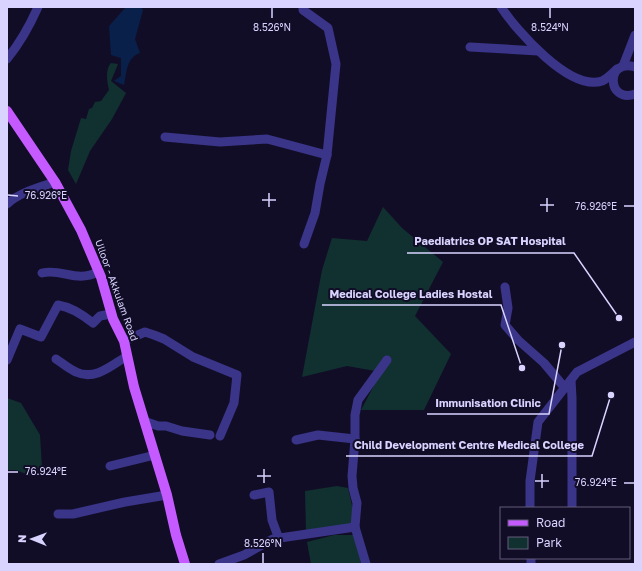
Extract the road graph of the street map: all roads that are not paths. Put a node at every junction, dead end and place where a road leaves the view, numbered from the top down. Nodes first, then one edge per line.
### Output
1 (38, 7) edge
2 (304, 7) edge
3 (501, 7) edge
4 (635, 39) edge
5 (470, 47) dead end
6 (538, 51) junction
7 (7, 59) edge
8 (635, 67) edge
9 (620, 68) junction
10 (635, 94) edge
11 (7, 111) edge
12 (165, 137) dead end
13 (327, 155) junction
14 (55, 182) junction
15 (7, 204) edge
16 (304, 244) dead end
17 (98, 272) junction
18 (42, 273) dead end
19 (505, 286) dead end
20 (111, 314) junction
21 (124, 340) junction
22 (635, 342) edge
23 (127, 356) junction
24 (56, 359) dead end
25 (7, 360) edge
26 (387, 360) dead end
27 (571, 380) junction
28 (565, 388) junction
29 (144, 421) junction
30 (355, 439) junction
31 (296, 440) dead end
32 (155, 455) junction
33 (110, 466) dead end
34 (167, 495) junction
35 (254, 495) dead end
36 (530, 507) edge
37 (572, 507) edge
38 (58, 514) dead end
39 (355, 527) junction
40 (279, 538) junction
41 (185, 564) edge
42 (219, 564) edge
43 (366, 564) edge

1 - 7 street
2 - 13 street
3 - 6 street
4 - 9 street
5 - 6 street
6 - 9 street
8 - 9 street
9 - 10 street
11 - 14 main road, Ulloor - Akkulam Road
12 - 13 street
13 - 16 street
14 - 15 street
14 - 17 main road, Ulloor - Akkulam Road
17 - 18 street
17 - 20 main road, Ulloor - Akkulam Road
19 - 28 street
20 - 21 main road, Ulloor - Akkulam Road
20 - 25 street
21 - 23 main road, Ulloor - Akkulam Road
21 - 29 street
22 - 27 street
23 - 24 street
23 - 29 main road, Ulloor - Akkulam Road
26 - 30 street
27 - 28 street
27 - 37 street
28 - 36 street
29 - 32 main road, Ulloor - Akkulam Road
30 - 31 street
30 - 39 street
32 - 33 street
32 - 34 main road, Ulloor - Akkulam Road
34 - 38 street
34 - 41 main road, Ulloor - Akkulam Road
35 - 40 street
39 - 40 street
39 - 43 street
40 - 42 street

